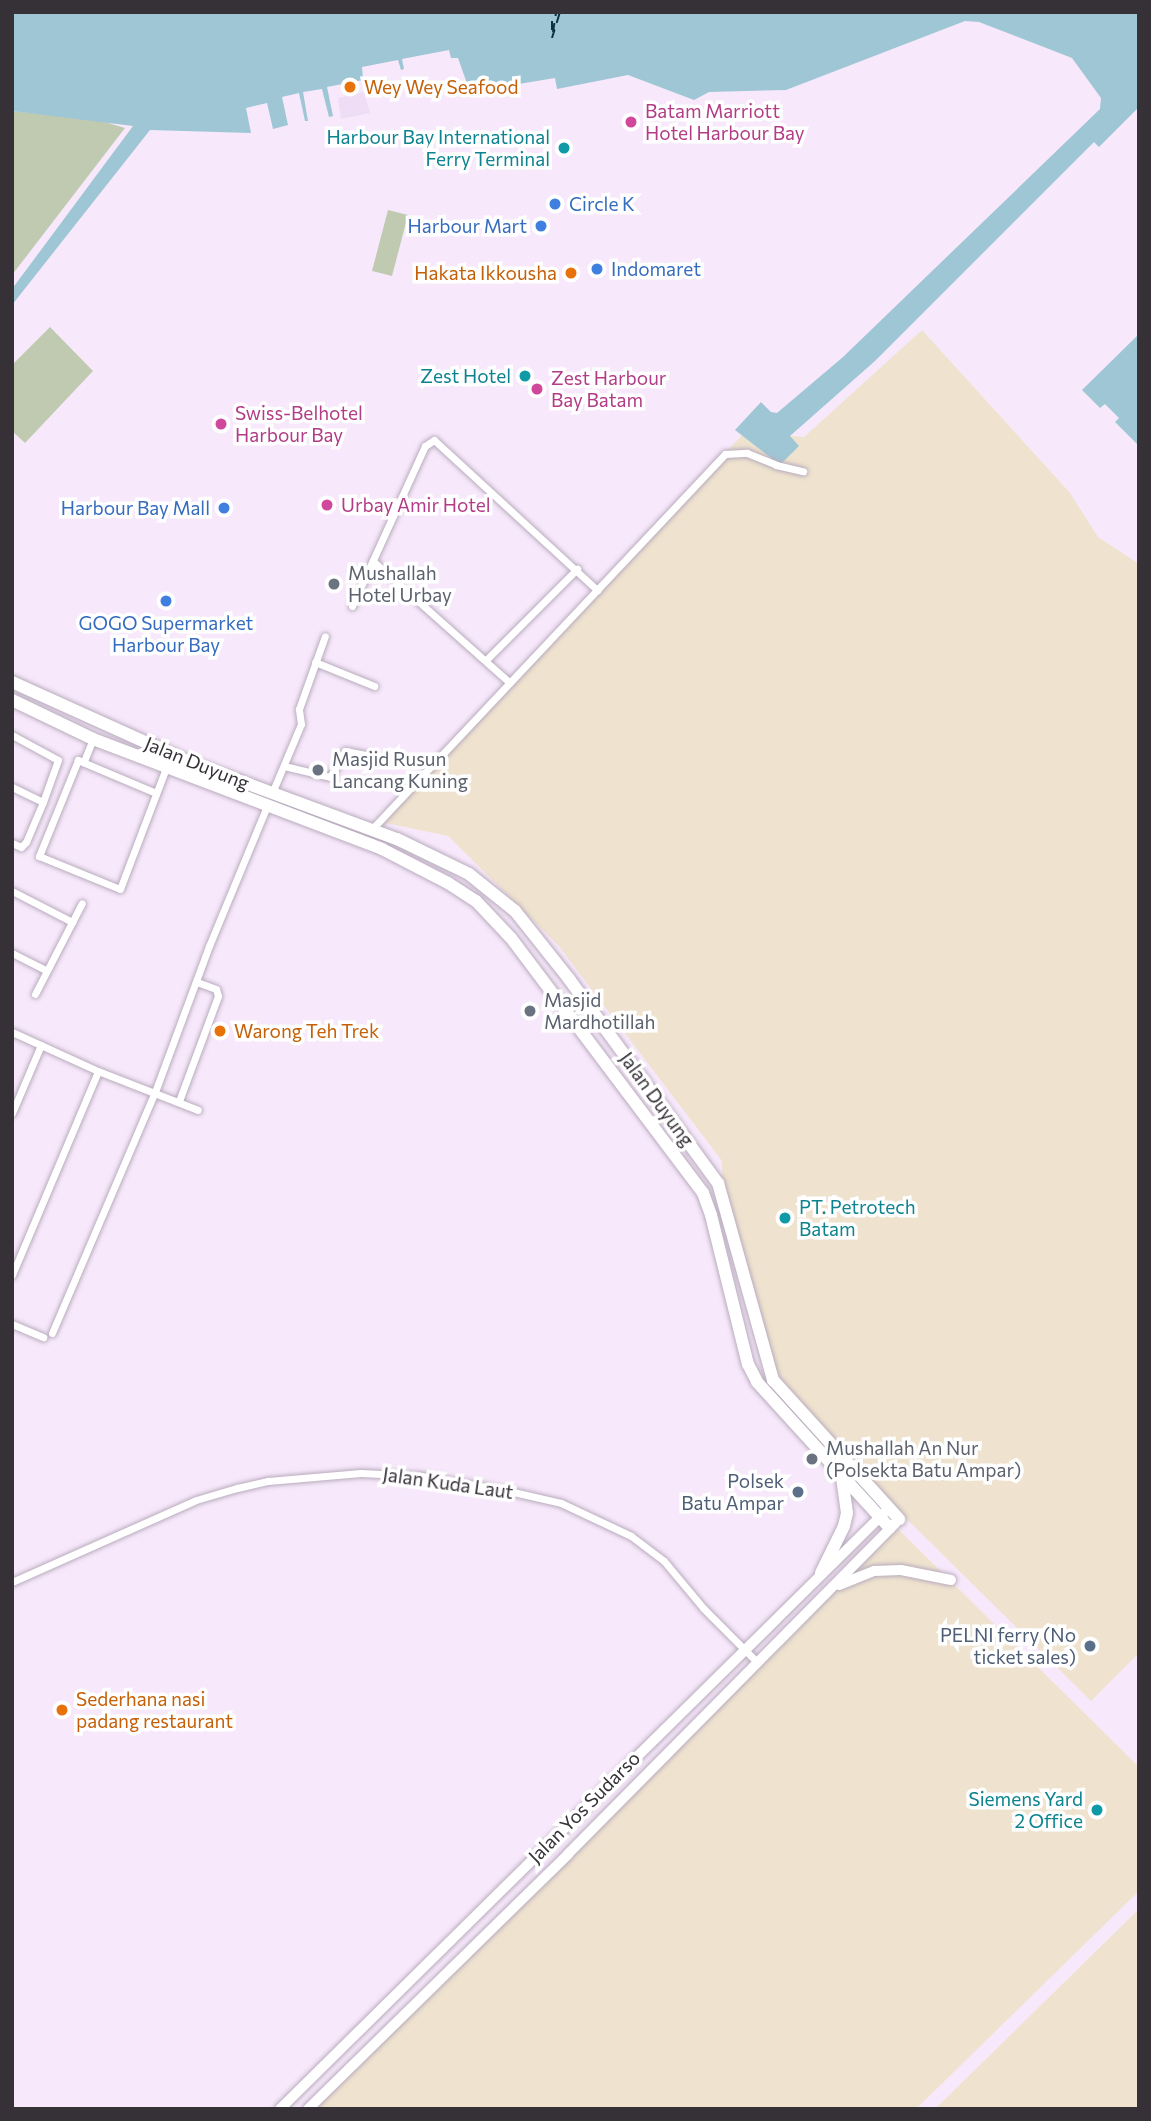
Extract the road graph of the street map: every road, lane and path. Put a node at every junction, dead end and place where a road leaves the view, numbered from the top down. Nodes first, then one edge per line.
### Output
1 (803, 471) dead end
2 (373, 561) junction
3 (577, 569) junction
4 (597, 590) junction
5 (352, 606) dead end
6 (325, 636) dead end
7 (486, 660) junction
8 (315, 662) junction
9 (12, 682) edge
10 (510, 682) junction
11 (374, 686) dead end
12 (12, 700) edge
13 (110, 727) junction
14 (12, 735) edge
15 (99, 741) junction
16 (370, 756) dead end
17 (84, 761) junction
18 (284, 766) junction
19 (166, 768) junction
20 (12, 788) edge
21 (156, 793) junction
22 (269, 799) junction
23 (43, 802) junction
24 (372, 829) junction
25 (12, 843) edge
26 (12, 891) edge
27 (82, 903) dead end
28 (72, 922) junction
29 (12, 953) edge
30 (47, 971) junction
31 (569, 979) junction
32 (197, 982) junction
33 (552, 992) junction
34 (35, 994) dead end
35 (12, 1032) edge
36 (41, 1045) junction
37 (98, 1071) junction
38 (155, 1092) junction
39 (179, 1101) junction
40 (198, 1110) dead end
41 (12, 1114) edge
42 (12, 1275) edge
43 (12, 1324) edge
44 (52, 1333) dead end
45 (43, 1337) dead end
46 (841, 1474) junction
47 (884, 1512) junction
48 (895, 1523) joint
49 (821, 1573) junction
50 (951, 1580) dead end
51 (12, 1583) edge
52 (835, 1587) junction
53 (744, 1648) junction
54 (758, 1663) junction
55 (280, 2109) edge
56 (308, 2109) edge

1 - 4 street
2 - 3 street
2 - 5 street
2 - 7 street
3 - 4 street
3 - 7 street
4 - 10 street
6 - 8 street
7 - 10 street
8 - 11 street
8 - 18 street
9 - 13 highway, Jalan Duyung
10 - 24 street
12 - 15 highway, Jalan Duyung
13 - 15 highway
13 - 22 highway, Jalan Duyung
14 - 23 street
15 - 17 street
15 - 19 highway, Jalan Duyung
16 - 18 street
17 - 21 street
17 - 21 street
18 - 22 street
19 - 21 street
19 - 22 highway, Jalan Duyung
20 - 23 street
22 - 24 highway, Jalan Duyung
22 - 32 street
22 - 33 highway, Jalan Duyung
23 - 25 street
24 - 31 highway, Jalan Duyung
26 - 28 street
27 - 28 street
28 - 30 street
29 - 30 street
30 - 34 street
31 - 33 highway
31 - 47 highway, Jalan Duyung
32 - 38 street
32 - 39 street
33 - 46 highway, Jalan Duyung
35 - 36 street
36 - 37 street
36 - 41 street
37 - 38 street
37 - 42 street
38 - 39 street
38 - 44 street
39 - 40 street
43 - 45 street
46 - 47 highway, Jalan Duyung
46 - 49 highway
47 - 48 highway, Jalan Duyung
47 - 49 main road, Jalan Yos Sudarso
48 - 52 main road, Jalan Yos Sudarso
49 - 53 main road, Jalan Yos Sudarso
50 - 52 main road
51 - 53 street, Jalan Kuda Laut
52 - 54 main road, Jalan Yos Sudarso
53 - 54 street, Jalan Kuda Laut
53 - 55 main road, Jalan Yos Sudarso
54 - 56 main road, Jalan Yos Sudarso

